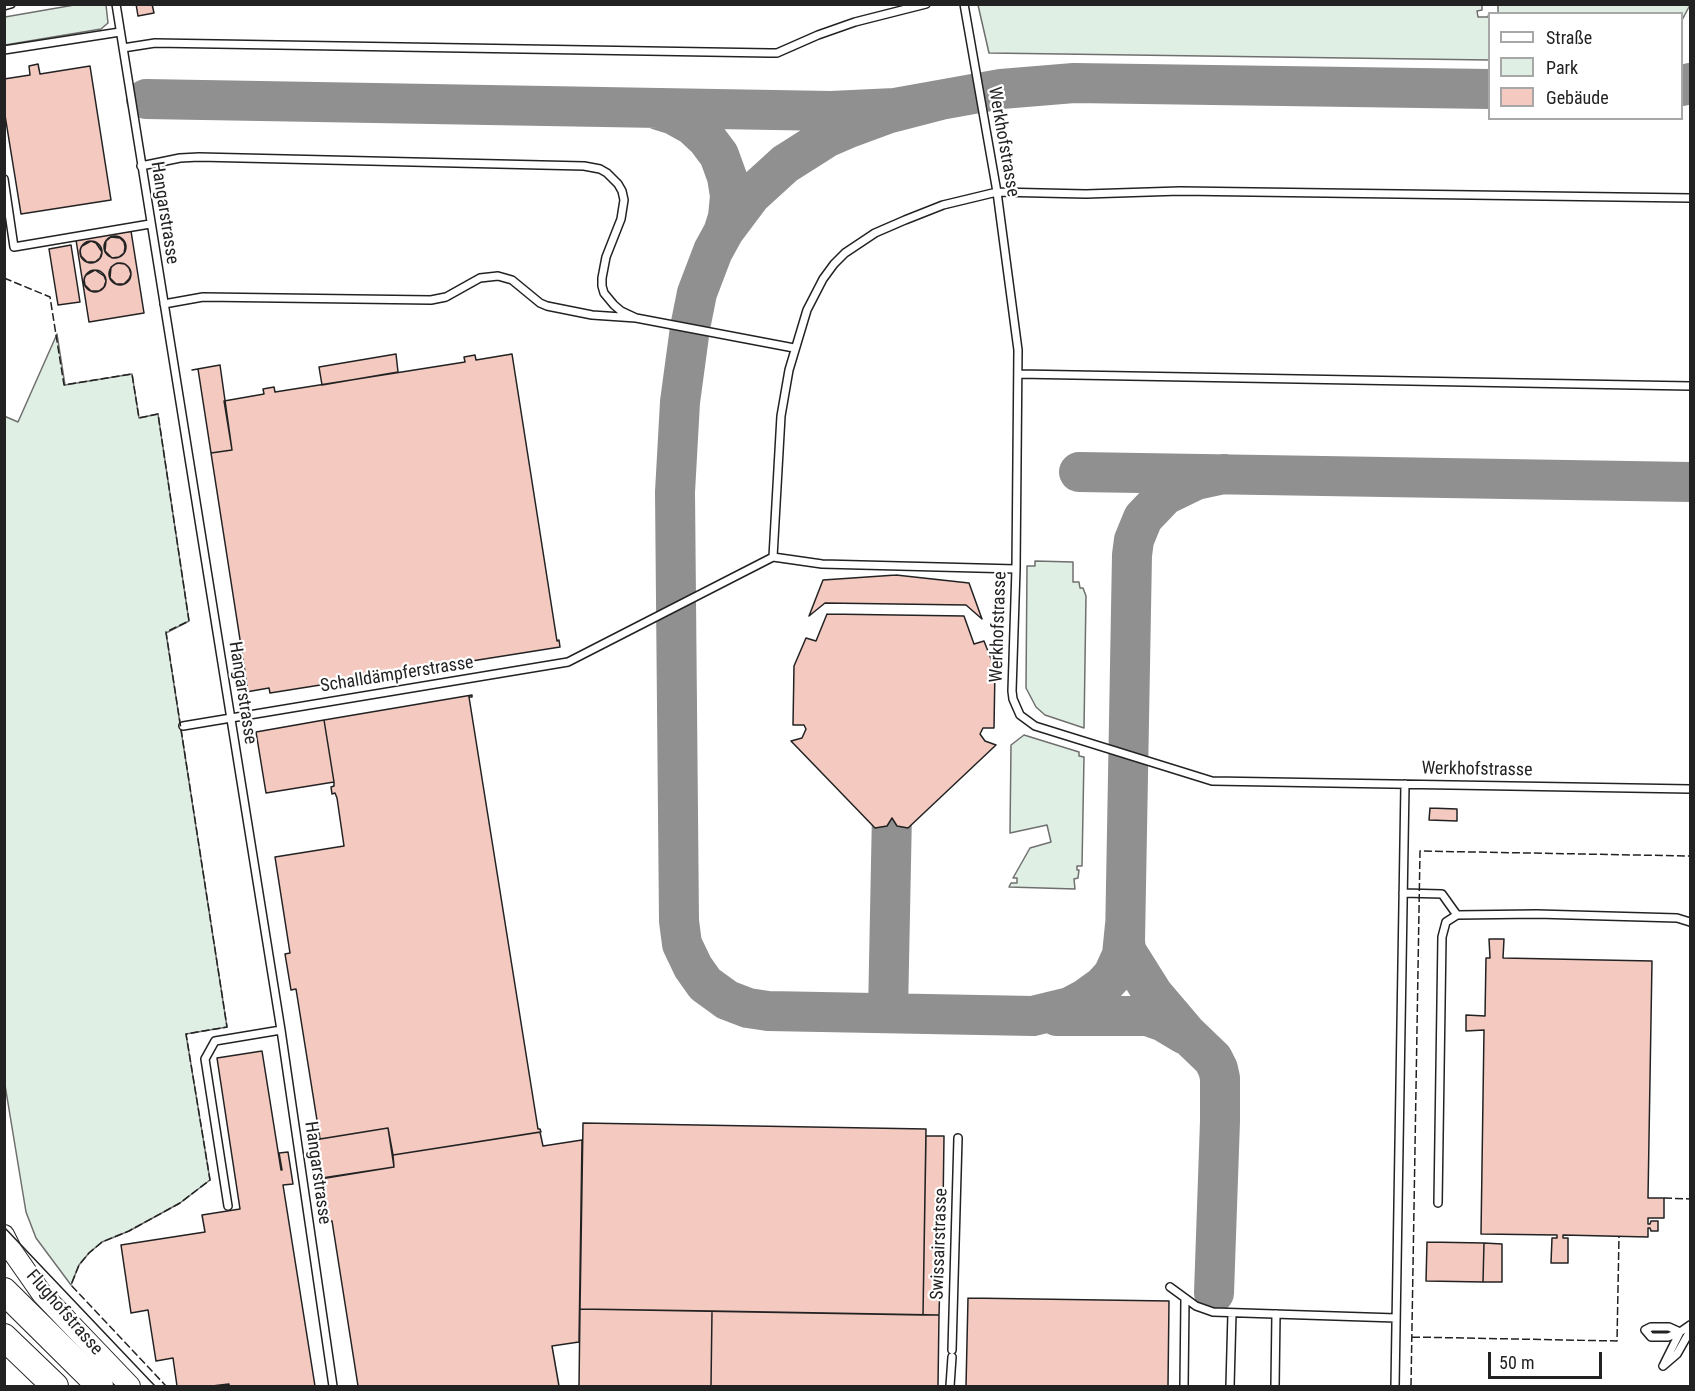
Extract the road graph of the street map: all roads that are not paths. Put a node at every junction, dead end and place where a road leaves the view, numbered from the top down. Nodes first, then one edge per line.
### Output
1 (11, 4) edge
2 (116, 4) edge
3 (926, 4) edge
4 (964, 4) edge
5 (4, 6) edge
6 (120, 33) junction
7 (123, 48) junction
8 (4, 50) edge
9 (141, 166) junction
10 (4, 179) edge
11 (997, 192) junction
12 (1690, 198) edge
13 (150, 224) junction
14 (164, 304) junction
15 (636, 318) junction
16 (794, 348) junction
17 (1018, 374) junction
18 (1690, 386) edge
19 (773, 557) junction
20 (1016, 569) junction
21 (231, 717) junction
22 (183, 726) dead end
23 (1405, 784) junction
24 (1690, 789) edge
25 (1403, 893) junction
26 (1457, 915) junction
27 (1690, 922) edge
28 (280, 1030) junction
29 (958, 1138) dead end
30 (1437, 1203) dead end
31 (228, 1206) dead end
32 (4, 1235) edge
33 (1170, 1287) dead end
34 (4, 1291) edge
35 (1185, 1299) junction
36 (1232, 1312) junction
37 (1276, 1314) junction
38 (1396, 1317) junction
39 (1690, 1325) edge
40 (1690, 1331) edge
41 (4, 1337) edge
42 (55, 1386) edge
43 (100, 1386) edge
44 (130, 1386) edge
45 (333, 1386) edge
46 (950, 1386) edge
47 (1184, 1386) edge
48 (1230, 1386) edge
49 (1275, 1386) edge
50 (1395, 1386) edge

1 - 5 lane
2 - 6 lane, Hangarstrasse
3 - 7 lane
4 - 11 lane, Werkhofstrasse
6 - 7 lane, Hangarstrasse
6 - 8 lane
7 - 9 lane, Hangarstrasse
9 - 13 lane, Hangarstrasse
9 - 15 lane
10 - 13 lane
11 - 12 lane
11 - 16 lane
11 - 17 lane, Werkhofstrasse
13 - 14 lane, Hangarstrasse
14 - 15 lane
14 - 21 lane, Hangarstrasse
15 - 16 lane
16 - 19 lane
17 - 18 lane
17 - 20 lane, Werkhofstrasse
19 - 20 lane
19 - 21 lane, Schalldämpferstrasse
20 - 23 lane, Werkhofstrasse
21 - 22 lane, Schalldämpferstrasse
21 - 28 lane, Hangarstrasse
23 - 24 lane, Werkhofstrasse
23 - 25 lane
25 - 26 lane
25 - 38 lane
26 - 27 lane
26 - 30 lane
28 - 31 lane
28 - 45 lane, Hangarstrasse
29 - 46 lane, Swissairstrasse
32 - 44 main road, Flughofstrasse
33 - 35 lane
34 - 43 highway
35 - 36 lane
35 - 47 lane
36 - 37 lane
36 - 48 lane
37 - 38 lane
37 - 49 lane
38 - 50 lane
39 - 40 lane
41 - 42 highway

